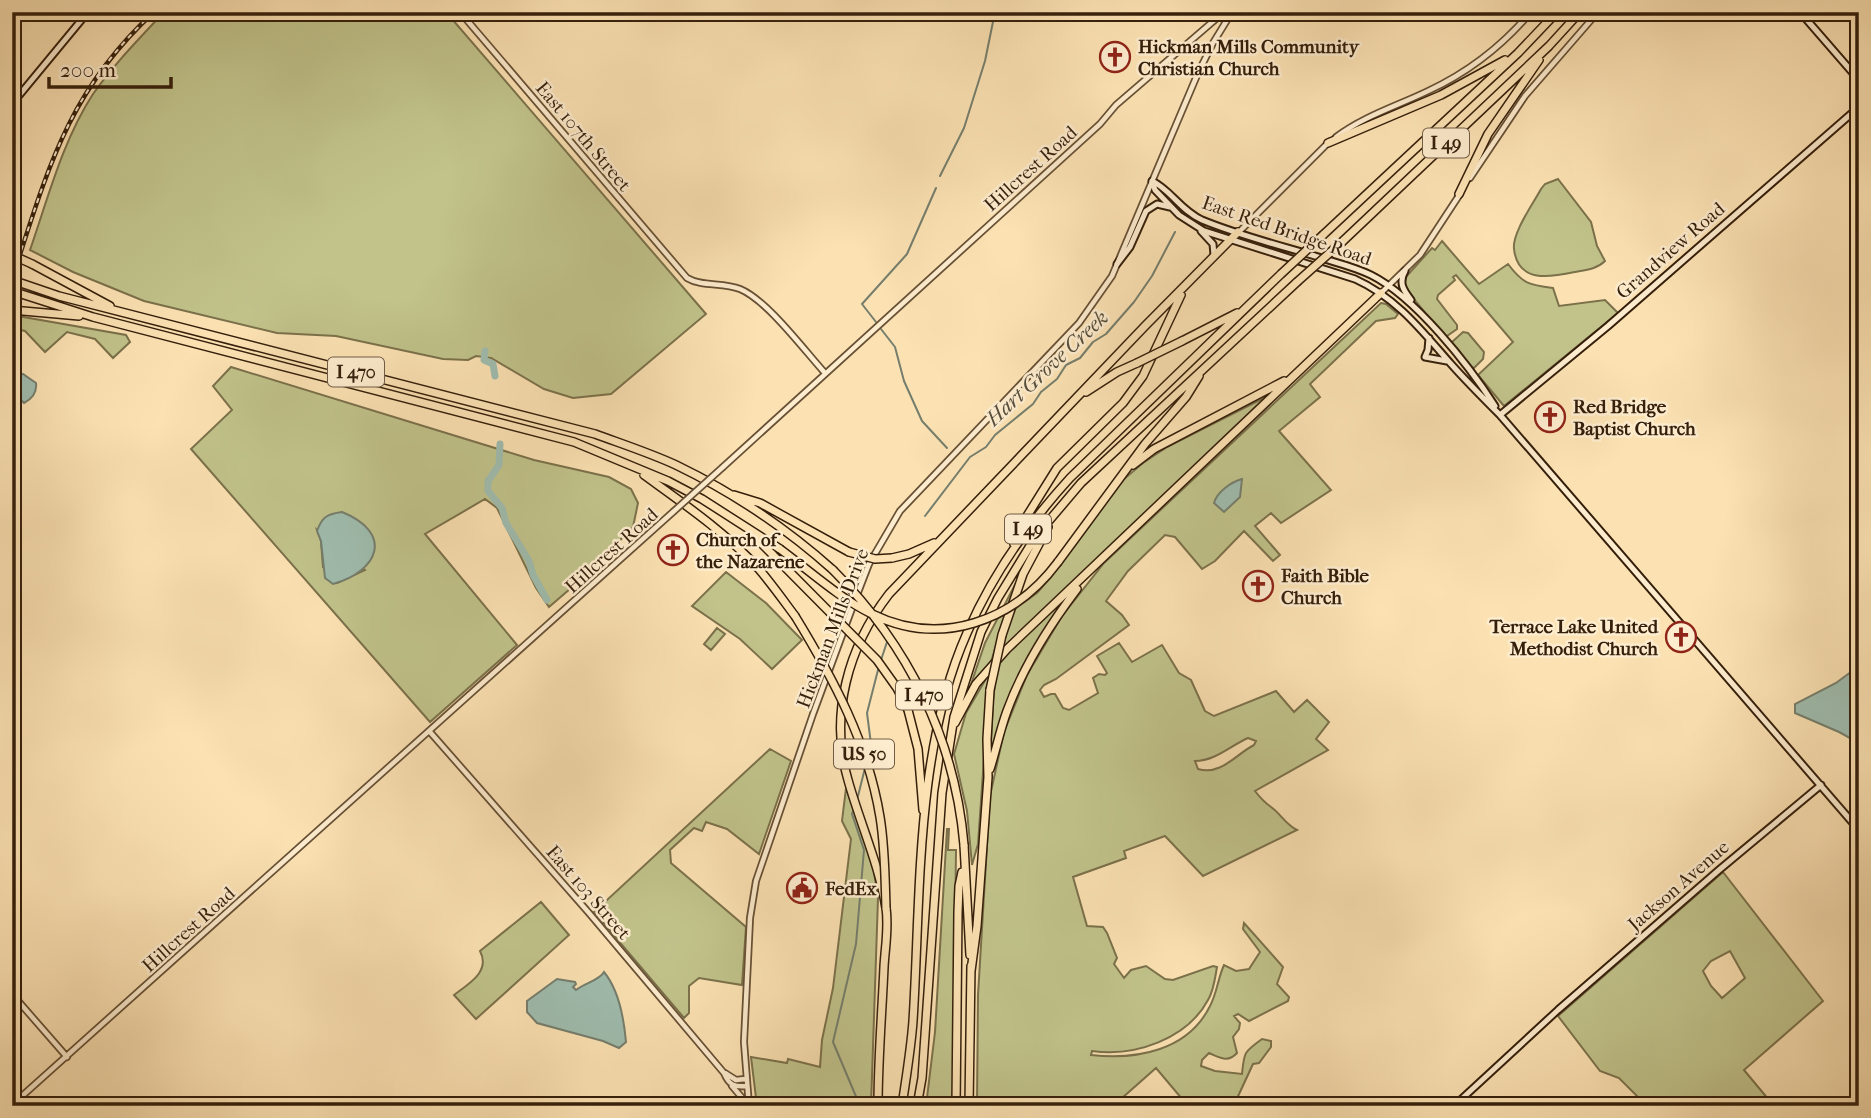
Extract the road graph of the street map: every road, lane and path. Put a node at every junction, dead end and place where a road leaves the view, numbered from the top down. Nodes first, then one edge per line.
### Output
1 (88, 12) edge
2 (460, 12) edge
3 (1224, 12) edge
4 (1232, 12) edge
5 (1531, 12) edge
6 (1557, 12) edge
7 (1580, 12) edge
8 (1598, 12) edge
9 (1800, 12) edge
10 (1549, 46) junction
11 (1518, 53) junction
12 (1859, 80) edge
13 (12, 104) edge
14 (1859, 107) edge
15 (1328, 143) junction
16 (1152, 181) junction
17 (1459, 194) junction
18 (1171, 208) junction
19 (1199, 229) junction
20 (1238, 233) junction
21 (1231, 240) junction
22 (12, 255) edge
23 (1214, 258) junction
24 (1117, 264) junction
25 (1405, 271) junction
26 (12, 280) edge
27 (1187, 286) junction
28 (1389, 286) junction
29 (12, 291) edge
30 (1381, 293) junction
31 (1246, 307) junction
32 (14, 310) edge
33 (117, 310) junction
34 (1421, 314) junction
35 (93, 317) junction
36 (1427, 336) junction
37 (1447, 344) junction
38 (1438, 349) junction
39 (1454, 353) junction
40 (1450, 362) junction
41 (1206, 367) junction
42 (1303, 369) junction
43 (825, 373) junction
44 (1076, 399) junction
45 (1500, 415) junction
46 (638, 470) junction
47 (1126, 470) junction
48 (726, 492) junction
49 (1054, 517) junction
50 (943, 537) junction
51 (1013, 548) junction
52 (777, 552) junction
53 (1087, 574) junction
54 (430, 732) junction
55 (950, 733) junction
56 (988, 777) junction
57 (1821, 785) junction
58 (924, 818) junction
59 (1859, 830) edge
60 (965, 861) junction
61 (886, 908) junction
62 (971, 971) junction
63 (12, 994) edge
64 (67, 1057) junction
65 (724, 1073) junction
66 (746, 1082) junction
67 (732, 1085) junction
68 (12, 1105) edge
69 (749, 1106) edge
70 (878, 1106) edge
71 (902, 1106) edge
72 (918, 1106) edge
73 (957, 1106) edge
74 (970, 1106) edge
75 (1454, 1106) edge

1 - 13 main road
2 - 43 street, East 107th Street
3 - 43 street, Hillcrest Road
4 - 16 street, Hickman Mills Drive
5 - 15 street
6 - 11 highway, I 49
7 - 10 highway, I 49
8 - 17 street
9 - 12 main road
10 - 17 highway
10 - 41 highway, I 49, bridge
11 - 15 highway
11 - 31 highway, I 49, bridge
14 - 45 main road, Grandview Road
15 - 20 street
16 - 18 main road, East Red Bridge Road
16 - 20 main road, East Red Bridge Road
16 - 24 street, Hickman Mills Drive
17 - 25 street
18 - 19 main road, East Red Bridge Road
18 - 24 main road
19 - 21 main road, East Red Bridge Road
19 - 23 main road
20 - 21 highway
20 - 28 main road, East Red Bridge Road
21 - 23 highway
21 - 30 main road, East Red Bridge Road
22 - 33 highway, bridge
23 - 27 highway
24 - 66 street, Hickman Mills Drive
25 - 28 street
25 - 34 main road
26 - 33 highway, I 470
27 - 44 highway
27 - 51 highway
28 - 30 street
28 - 34 main road, East Red Bridge Road
29 - 35 highway, I 470
30 - 36 main road, East Red Bridge Road
30 - 42 highway
31 - 44 highway, bridge
31 - 51 highway, I 49
32 - 35 highway
33 - 48 highway, I 470
34 - 37 main road, East Red Bridge Road
35 - 46 highway, I 470
36 - 37 main road
36 - 38 main road, East Red Bridge Road
36 - 40 main road
37 - 39 main road, East Red Bridge Road
38 - 39 main road
38 - 40 main road, East Red Bridge Road
39 - 45 main road, East Red Bridge Road
40 - 45 main road, East Red Bridge Road
41 - 47 highway
41 - 49 highway, I 49
42 - 47 highway
42 - 53 highway
43 - 54 street, Hillcrest Road, bridge
44 - 50 highway
45 - 57 main road, East Red Bridge Road
46 - 52 highway
46 - 61 highway, US 50, bridge
47 - 52 highway, bridge
48 - 50 highway, bridge
48 - 60 highway, I 470, bridge
49 - 55 highway, I 49
49 - 56 highway, bridge
50 - 61 highway, bridge
51 - 58 highway, I 49
52 - 58 highway, bridge
53 - 55 highway
53 - 56 highway
54 - 64 street, Hillcrest Road
54 - 65 street, East 103 Street
55 - 72 highway, I 49
56 - 62 highway
57 - 59 main road, East Red Bridge Road
57 - 75 main road, Jackson Avenue
58 - 71 highway, I 49
60 - 62 highway, I 470
60 - 73 highway
61 - 70 highway, US 50
62 - 74 highway, I 470
63 - 64 street
64 - 68 street, Hillcrest Road
65 - 66 street
65 - 67 street, East 103 Street
66 - 67 street
66 - 69 street, Hickman Mills Drive
67 - 69 street, East 103 Street

